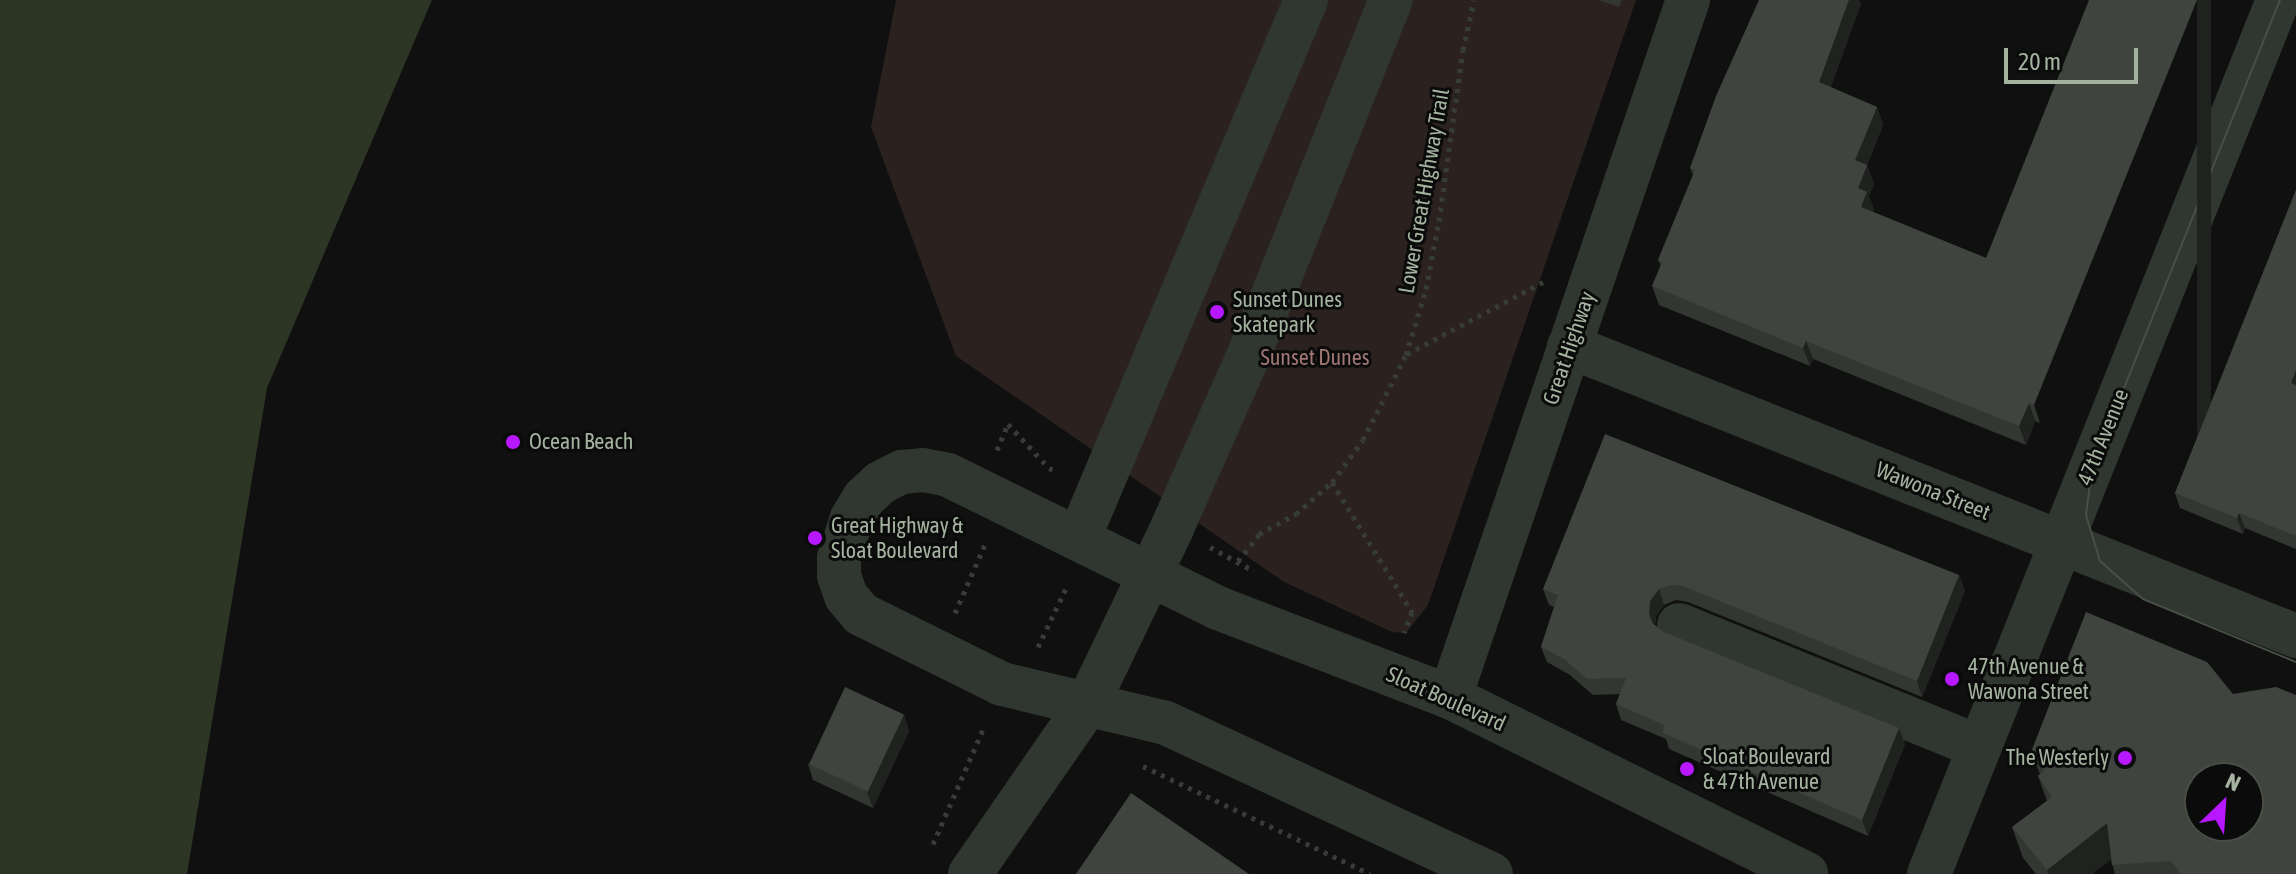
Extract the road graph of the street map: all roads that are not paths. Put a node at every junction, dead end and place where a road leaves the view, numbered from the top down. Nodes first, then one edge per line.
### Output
1 (1306, 0) edge
2 (1391, 0) edge
3 (1688, 0) edge
4 (2278, 0) edge
5 (1569, 346) junction
6 (1079, 538) junction
7 (2061, 543) junction
8 (1150, 573) junction
9 (1679, 625) dead end
10 (2296, 636) edge
11 (1450, 697) junction
12 (1087, 705) junction
13 (1979, 747) junction
14 (970, 874) edge
15 (1491, 874) edge
16 (1807, 874) edge
17 (1929, 874) edge

1 - 6 street
2 - 8 street
3 - 5 street, Great Highway
4 - 7 street, 47th Avenue
5 - 7 street, Wawona Street
5 - 11 street, Great Highway
6 - 8 street, Sloat Boulevard
6 - 12 street, Sloat Boulevard
7 - 10 street, Wawona Street
7 - 13 street, 47th Avenue
8 - 11 street, Sloat Boulevard
8 - 12 street
9 - 13 street
11 - 16 street, Sloat Boulevard
12 - 14 street
12 - 15 street
13 - 17 street, 47th Avenue

